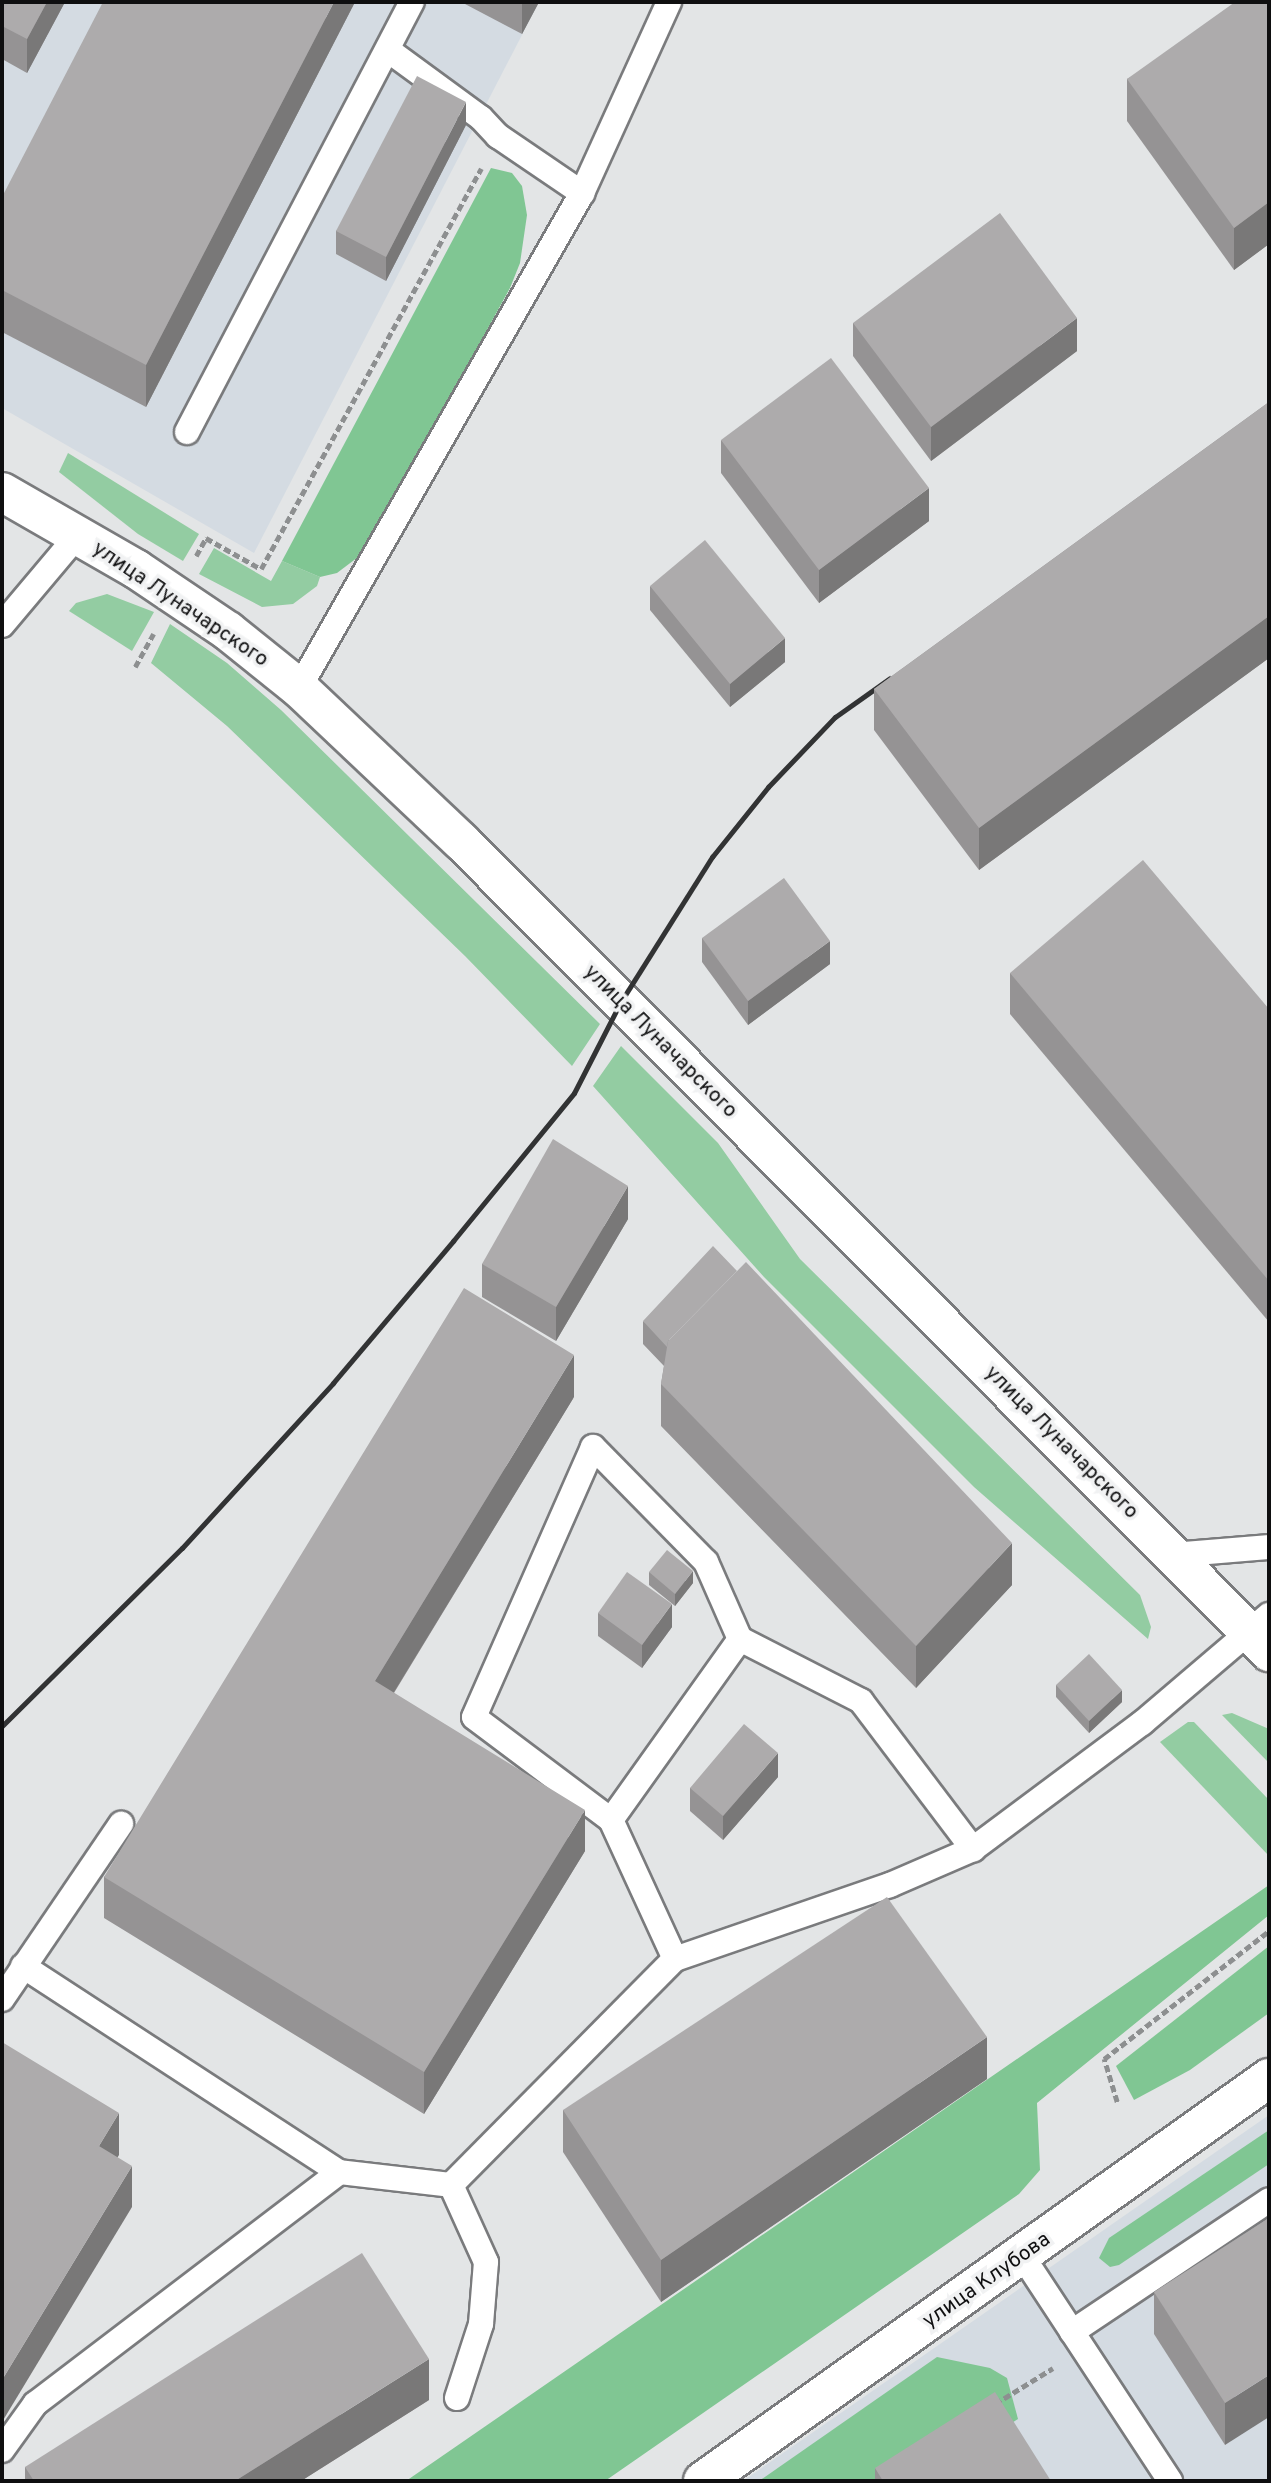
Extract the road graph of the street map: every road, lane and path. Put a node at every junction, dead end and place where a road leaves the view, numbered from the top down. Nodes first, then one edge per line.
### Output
1 (412, 2) edge
2 (669, 2) edge
3 (388, 50) junction
4 (498, 136) junction
5 (582, 193) junction
6 (187, 432) dead end
7 (2, 492) edge
8 (77, 536) junction
9 (194, 561) dead end
10 (2, 625) edge
11 (154, 632) dead end
12 (135, 667) dead end
13 (299, 688) junction
14 (1269, 1547) edge
15 (1172, 1555) junction
16 (1263, 1633) edge
17 (740, 1639) junction
18 (611, 1820) junction
19 (121, 1824) dead end
20 (973, 1849) junction
21 (1269, 1931) edge
22 (675, 1959) junction
23 (23, 1966) junction
24 (2, 1999) edge
25 (1269, 2078) edge
26 (1117, 2102) dead end
27 (339, 2172) junction
28 (451, 2185) junction
29 (1269, 2200) edge
30 (1023, 2257) junction
31 (1078, 2340) junction
32 (457, 2398) dead end
33 (990, 2407) edge
34 (2, 2449) edge
35 (703, 2481) edge
36 (1170, 2481) edge

1 - 3 lane
2 - 5 lane
3 - 4 lane
3 - 6 lane
4 - 5 lane
4 - 9 path
5 - 13 lane
7 - 8 street, улица Луначарского
8 - 10 lane
8 - 13 street, улица Луначарского
11 - 12 path
13 - 15 street, улица Луначарского
14 - 15 lane
15 - 16 street, улица Луначарского
16 - 20 lane
17 - 18 lane
17 - 18 lane
17 - 20 lane
18 - 22 lane
19 - 23 lane
20 - 22 lane
21 - 26 path
22 - 28 lane
23 - 24 lane
23 - 27 lane
25 - 30 street, улица Клубова
27 - 28 lane
27 - 34 lane
28 - 32 lane
29 - 31 lane
30 - 31 lane
30 - 35 street, улица Клубова
31 - 33 path
31 - 36 lane

